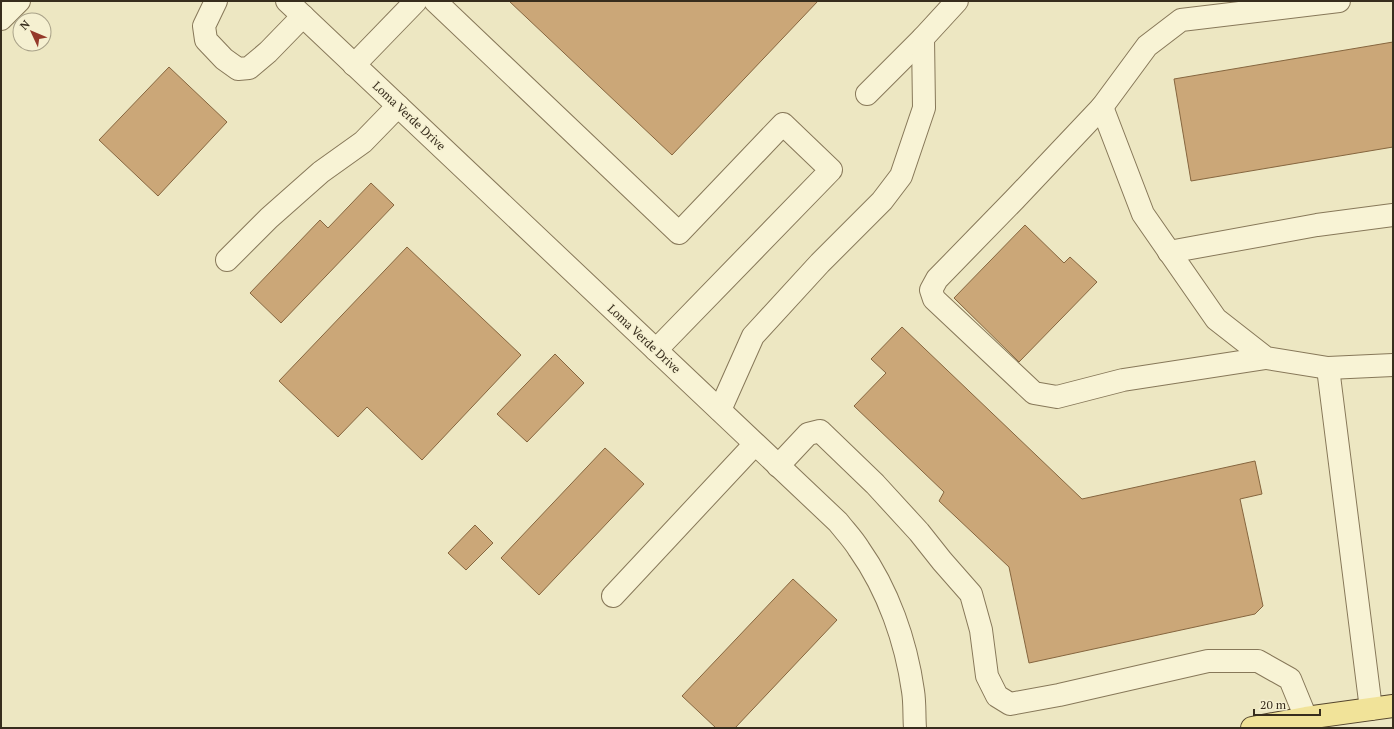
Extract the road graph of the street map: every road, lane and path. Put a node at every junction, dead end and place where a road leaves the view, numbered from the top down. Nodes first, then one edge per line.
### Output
1 (19, 1) edge
2 (216, 1) edge
3 (287, 1) edge
4 (416, 1) edge
5 (435, 1) edge
6 (957, 1) edge
7 (1339, 1) edge
8 (303, 16) junction
9 (1, 18) edge
10 (923, 38) junction
11 (354, 65) junction
12 (867, 94) dead end
13 (398, 106) junction
14 (1102, 107) junction
15 (1393, 215) edge
16 (1169, 252) junction
17 (227, 260) dead end
18 (656, 350) junction
19 (1266, 358) junction
20 (1393, 365) edge
21 (1328, 368) junction
22 (720, 410) junction
23 (755, 444) junction
24 (778, 466) junction
25 (613, 596) dead end
26 (1393, 706) edge
27 (1371, 709) junction
28 (1306, 718) junction
29 (914, 728) edge
30 (1252, 728) edge

1 - 9 street
2 - 8 street
3 - 8 street, Loma Verde Drive
4 - 11 street
5 - 18 street
6 - 10 street
7 - 14 street
8 - 11 street, Loma Verde Drive
10 - 12 street
10 - 22 street
11 - 13 street, Loma Verde Drive
13 - 17 street
13 - 18 street, Loma Verde Drive
14 - 16 street
14 - 19 street
15 - 16 street
16 - 19 street
18 - 22 street, Loma Verde Drive
19 - 21 street
20 - 21 street
21 - 27 street
22 - 23 street, Loma Verde Drive
23 - 24 street, Loma Verde Drive
23 - 25 street
24 - 28 street
24 - 29 street, Loma Verde Drive
26 - 27 main road
27 - 28 main road
28 - 30 main road

